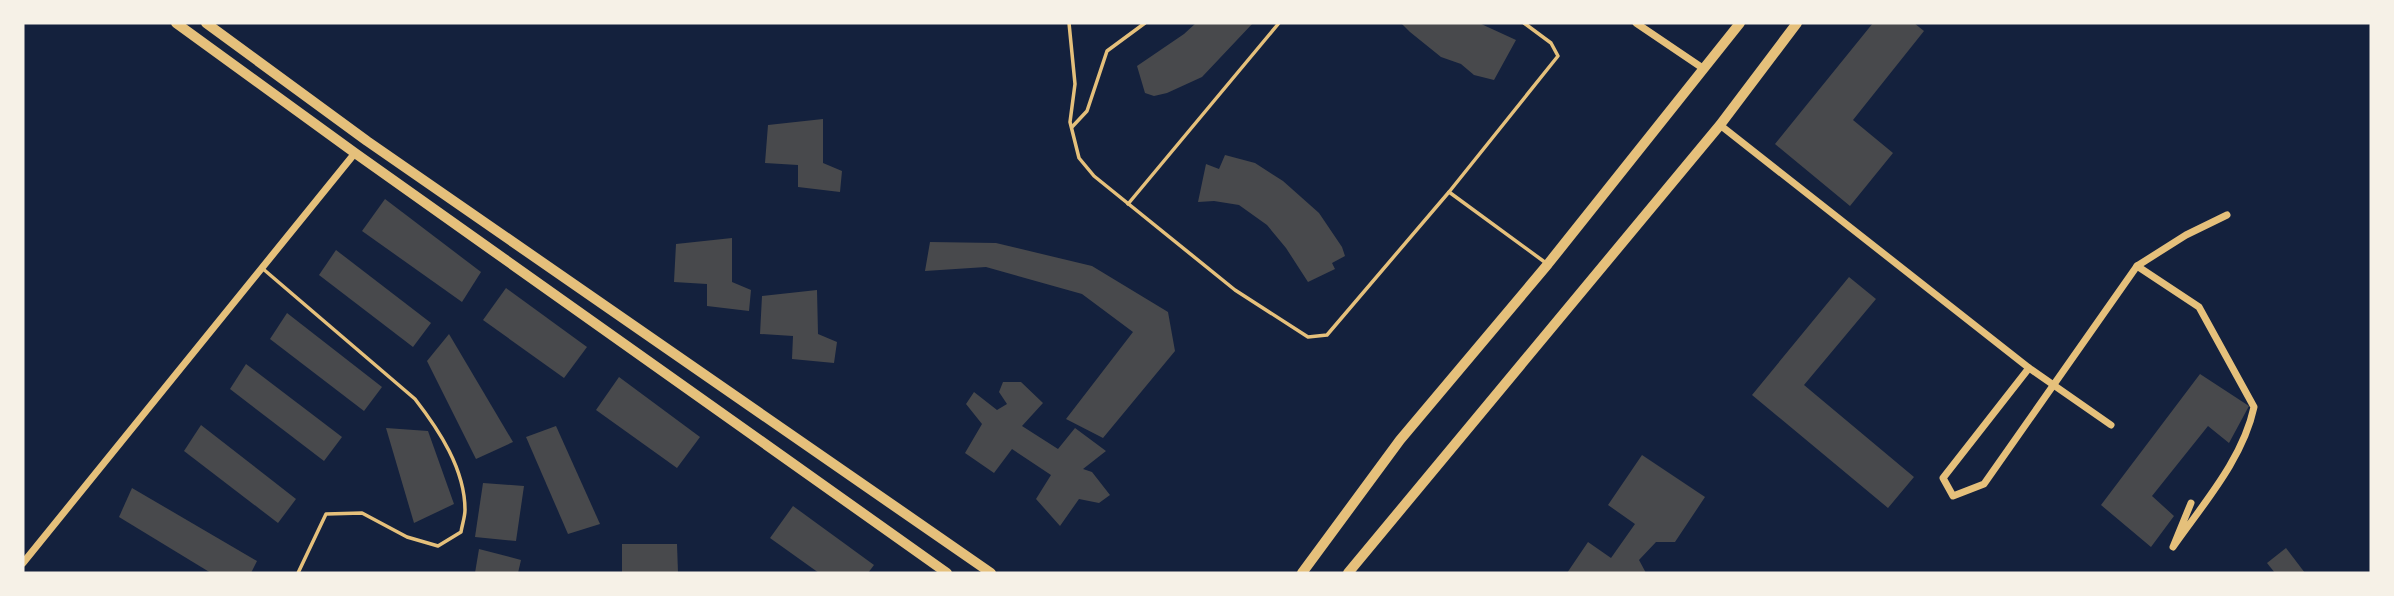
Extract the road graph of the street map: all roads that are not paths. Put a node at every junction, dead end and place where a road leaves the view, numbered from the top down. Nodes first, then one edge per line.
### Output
1 (176, 23) edge
2 (206, 23) edge
3 (1069, 23) edge
4 (1145, 23) edge
5 (1279, 23) edge
6 (1524, 23) edge
7 (1636, 23) edge
8 (1740, 23) edge
9 (1797, 23) edge
10 (1704, 69) junction
11 (1720, 125) junction
12 (1072, 127) junction
13 (355, 153) junction
14 (1449, 192) junction
15 (1128, 204) junction
16 (2227, 215) dead end
17 (1548, 264) junction
18 (2137, 266) junction
19 (262, 268) junction
20 (2029, 368) junction
21 (2054, 387) junction
22 (2111, 425) dead end
23 (2191, 503) dead end
24 (23, 563) edge
25 (298, 573) edge
26 (947, 573) edge
27 (991, 573) edge
28 (1302, 573) edge
29 (1348, 573) edge

1 - 13 main road
2 - 27 main road
3 - 12 lane
4 - 12 lane
5 - 15 lane
6 - 14 lane
7 - 10 street
8 - 10 main road
9 - 11 main road
10 - 17 main road
11 - 20 street
11 - 29 main road
12 - 15 lane
13 - 19 street
13 - 26 main road
14 - 15 lane
14 - 17 lane
16 - 18 street
17 - 28 main road
18 - 21 street
18 - 23 street
19 - 24 street
19 - 25 lane
20 - 21 street
20 - 21 street
21 - 22 street

